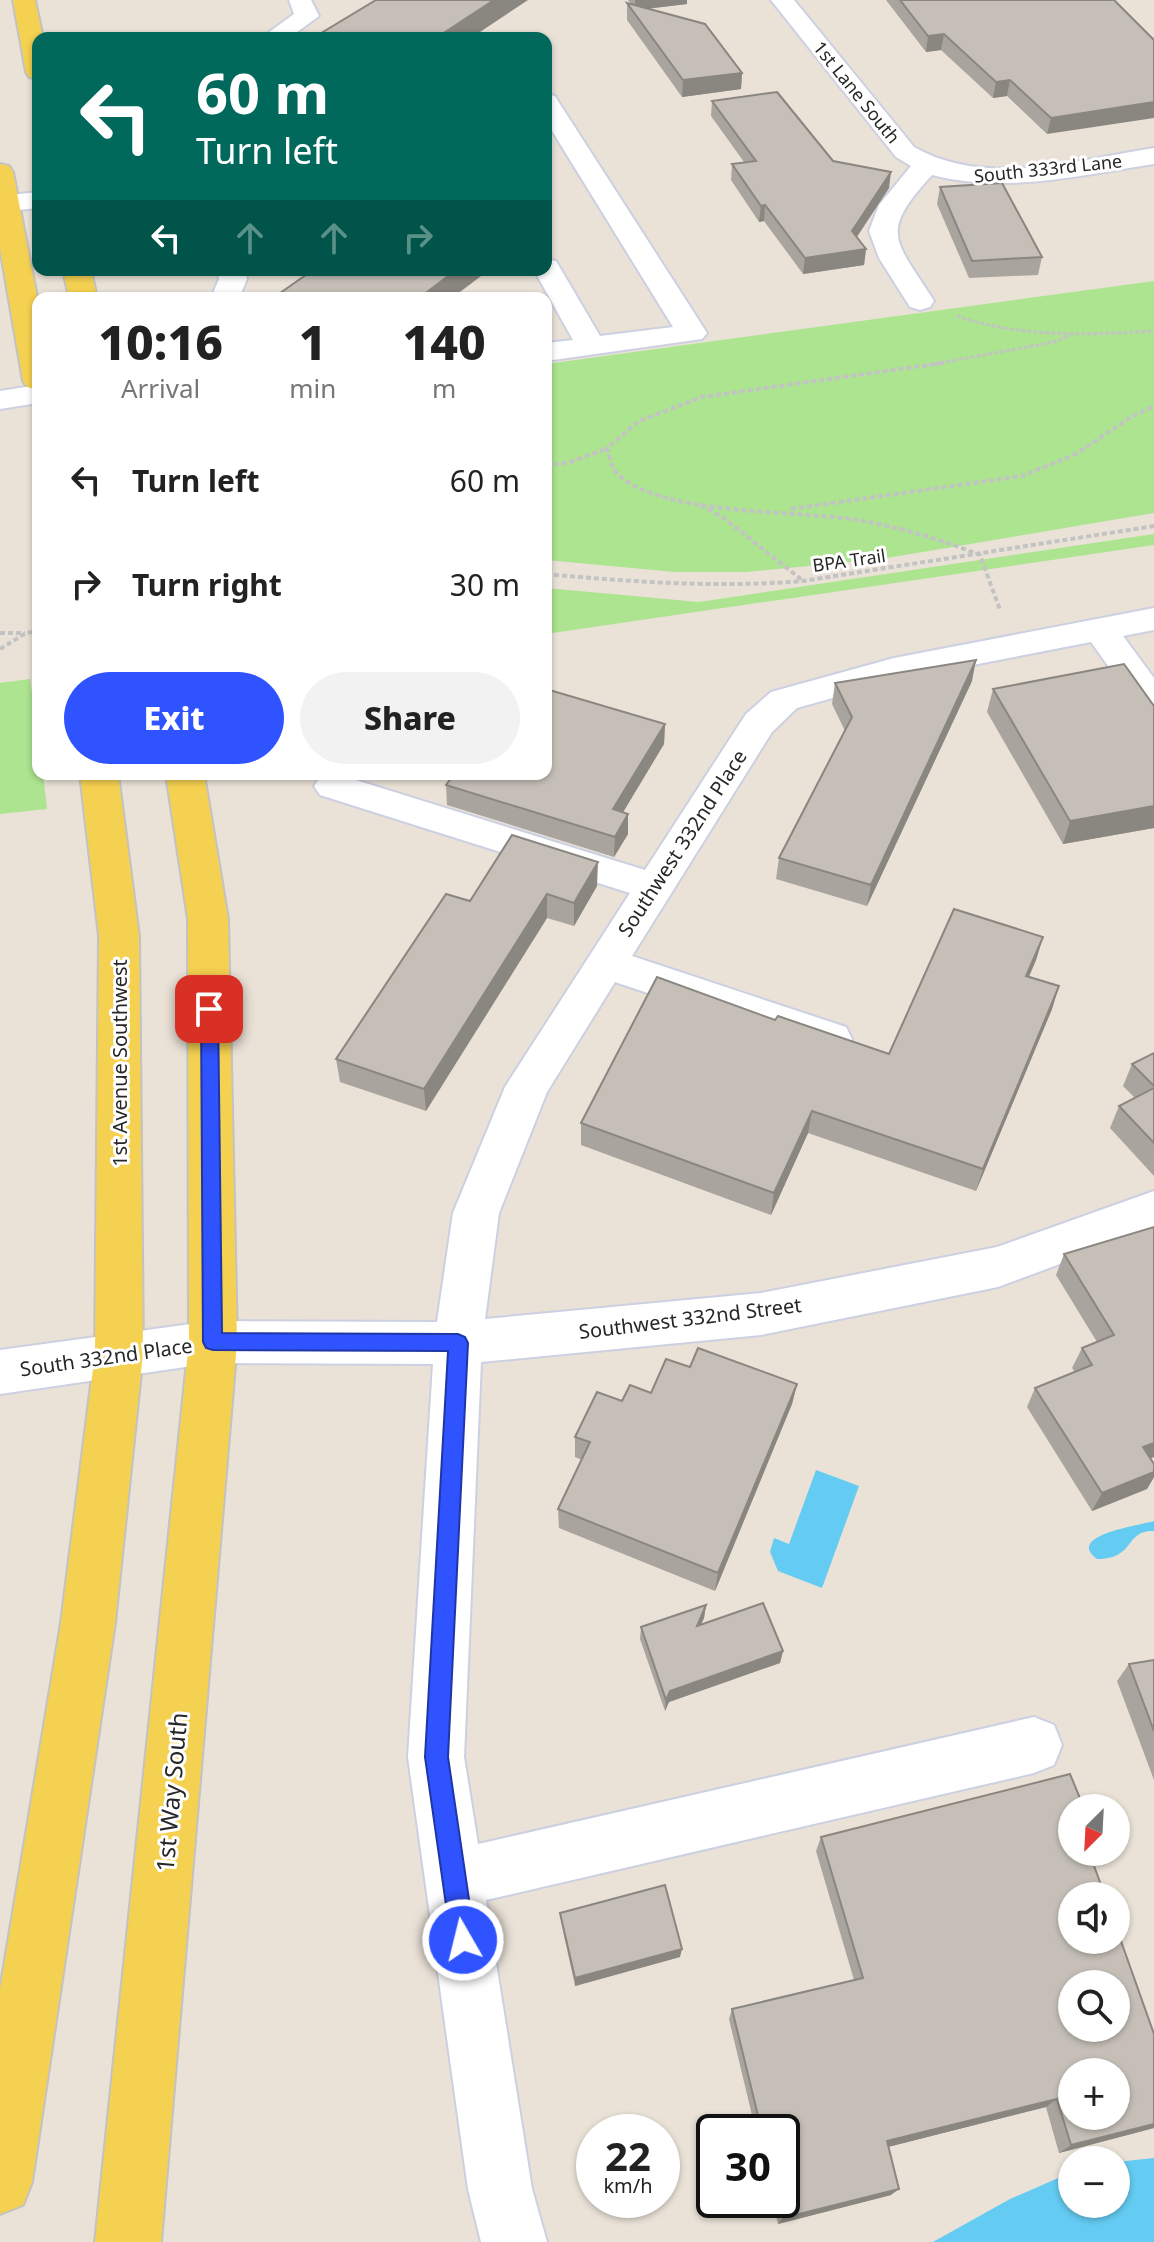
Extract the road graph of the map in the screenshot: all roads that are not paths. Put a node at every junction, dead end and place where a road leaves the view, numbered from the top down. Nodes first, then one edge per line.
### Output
1 (24, 0) edge
2 (300, 0) edge
3 (782, 0) edge
4 (282, 32) edge
5 (32, 41) edge
6 (558, 139) edge
7 (1154, 156) edge
8 (934, 169) junction
9 (0, 172) edge
10 (32, 201) edge
11 (2, 204) edge
12 (551, 276) edge
13 (920, 301) road end
14 (591, 346) junction
15 (552, 351) edge
16 (32, 352) edge
17 (32, 395) edge
18 (0, 400) edge
19 (1154, 619) edge
20 (1100, 629) junction
21 (1154, 704) edge
22 (100, 780) edge
23 (186, 780) edge
24 (333, 786) dead end
25 (655, 887) junction
26 (606, 963) junction
27 (863, 1049) edge
28 (1154, 1210) edge
29 (213, 1342) junction
30 (458, 1343) junction
31 (119, 1353) junction
32 (0, 1372) edge
33 (1034, 1745) dead end
34 (454, 1878) junction
35 (0, 2182) edge
36 (128, 2242) edge
37 (514, 2242) edge

1 - 5 main road
2 - 4 street
3 - 8 street, 1st Lane South
6 - 14 street
7 - 8 street, South 333rd Lane
8 - 13 street
9 - 11 main road
10 - 11 street
11 - 16 main road
12 - 14 street
14 - 15 street
17 - 18 street
19 - 20 street, Southwest 332nd Place
20 - 21 street
20 - 25 street, Southwest 332nd Place
22 - 31 main road, 1st Avenue Southwest
23 - 29 main road
24 - 25 street
25 - 26 street, Southwest 332nd Place
26 - 27 street
26 - 30 street, Southwest 332nd Place
28 - 30 street, Southwest 332nd Street
29 - 30 street, Southwest 332nd Street
29 - 31 street, South 332nd Place
29 - 36 main road, 1st Way South
30 - 34 street, Southwest 332nd Place
31 - 32 street, South 332nd Place
31 - 35 main road
33 - 34 street
34 - 37 street, Southwest 332nd Place

